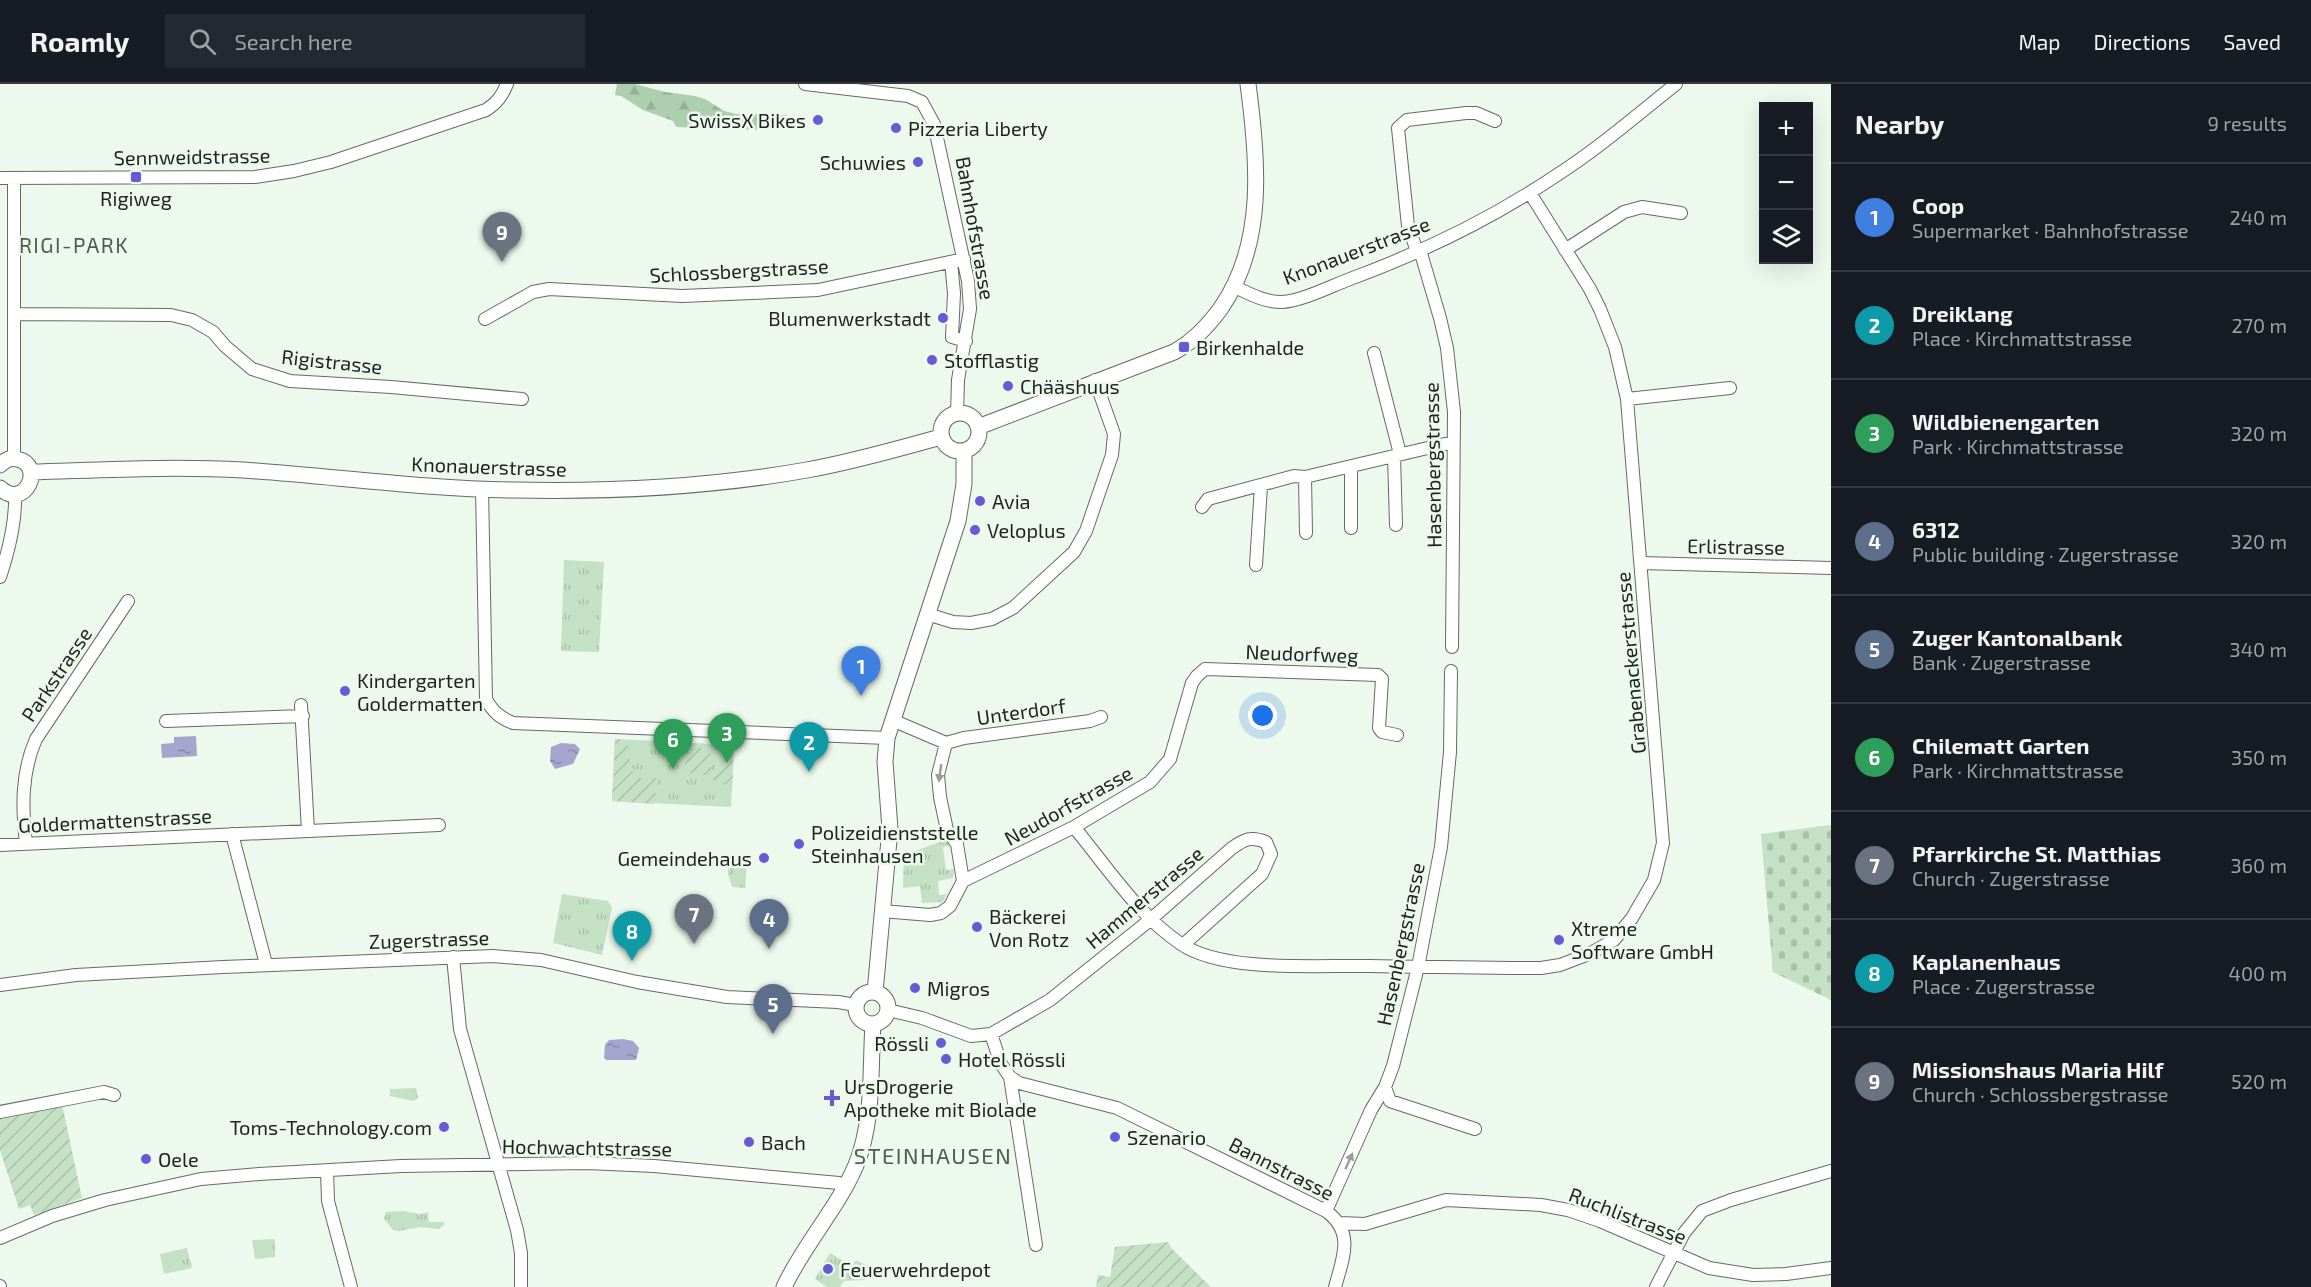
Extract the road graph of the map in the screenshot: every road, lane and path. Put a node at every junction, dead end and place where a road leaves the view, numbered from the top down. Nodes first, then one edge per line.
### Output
1 (507, 84) edge
2 (805, 84) edge
3 (1248, 84) edge
4 (1676, 84) edge
5 (1495, 121) dead end
6 (0, 178) edge
7 (14, 178) junction
8 (1530, 193) junction
9 (1681, 213) dead end
10 (1565, 250) junction
11 (1418, 251) junction
12 (958, 261) junction
13 (1235, 287) junction
14 (15, 314) junction
15 (485, 320) dead end
16 (1374, 353) dead end
17 (1095, 380) junction
18 (1730, 388) dead end
19 (522, 399) dead end
20 (1626, 399) junction
21 (957, 414) junction
22 (978, 427) junction
23 (941, 437) junction
24 (1454, 442) junction
25 (964, 451) junction
26 (1397, 455) junction
27 (7, 462) edge
28 (1351, 466) junction
29 (31, 472) junction
30 (1305, 477) junction
31 (1261, 486) junction
32 (0, 488) edge
33 (482, 488) junction
34 (15, 494) junction
35 (1202, 507) dead end
36 (1396, 525) dead end
37 (1351, 528) dead end
38 (1306, 533) dead end
39 (1641, 563) junction
40 (1256, 565) dead end
41 (1831, 568) edge
42 (0, 578) edge
43 (128, 601) dead end
44 (927, 614) junction
45 (1452, 647) dead end
46 (1451, 670) dead end
47 (1192, 683) joint
48 (1101, 717) dead end
49 (892, 720) junction
50 (166, 721) dead end
51 (1397, 735) dead end
52 (887, 738) junction
53 (946, 743) junction
54 (439, 825) dead end
55 (1074, 827) junction
56 (308, 831) junction
57 (232, 834) junction
58 (26, 844) junction
59 (0, 845) edge
60 (963, 881) junction
61 (882, 911) junction
62 (1150, 920) junction
63 (1183, 945) junction
64 (453, 957) junction
65 (266, 964) junction
66 (1418, 967) junction
67 (0, 985) edge
68 (875, 992) junction
69 (856, 1005) junction
70 (888, 1010) junction
71 (873, 1024) junction
72 (991, 1034) junction
73 (1010, 1077) junction
74 (1385, 1087) junction
75 (114, 1095) dead end
76 (0, 1112) edge
77 (1475, 1129) dead end
78 (500, 1165) junction
79 (327, 1171) junction
80 (1831, 1171) edge
81 (845, 1186) junction
82 (1326, 1211) junction
83 (1340, 1223) junction
84 (0, 1238) edge
85 (1036, 1245) dead end
86 (1672, 1252) junction
87 (1831, 1268) edge
88 (351, 1287) edge
89 (521, 1287) edge
90 (784, 1287) edge
91 (1335, 1287) edge
92 (1656, 1287) edge

1 - 7 street, Sennweidstrasse
2 - 12 street, Bahnhofstrasse
3 - 13 street
4 - 8 street, Knonauerstrasse
5 - 11 street, Hasenbergstrasse
6 - 7 street, Sennweidstrasse
7 - 14 street
8 - 10 street, Grabenackerstrasse
8 - 11 street, Knonauerstrasse
9 - 10 street
10 - 20 street, Grabenackerstrasse
11 - 13 street, Knonauerstrasse
11 - 24 street, Hasenbergstrasse
12 - 15 street, Schlossbergstrasse
12 - 21 street, Bahnhofstrasse
13 - 17 street
14 - 19 street, Rigistrasse
14 - 27 street
16 - 26 street
17 - 22 street
17 - 44 street
18 - 20 street
20 - 39 street, Grabenackerstrasse
21 - 22 street
21 - 23 street
22 - 25 street
23 - 25 street
23 - 33 street, Knonauerstrasse
24 - 26 street
24 - 45 street, Hasenbergstrasse
25 - 44 street
26 - 28 street
26 - 36 street
27 - 29 street
28 - 30 street
28 - 37 street
29 - 33 street, Knonauerstrasse
29 - 34 street
30 - 31 street
30 - 38 street
31 - 35 street
31 - 40 street
32 - 34 street
33 - 52 street
34 - 42 street
39 - 41 street, Erlistrasse
39 - 66 street, Grabenackerstrasse
43 - 58 street, Parkstrasse
44 - 49 street
46 - 66 street, Hasenbergstrasse
47 - 51 street, Neudorfweg
47 - 55 street, Neudorfstrasse
48 - 53 street, Unterdorf
49 - 52 street
49 - 53 street
50 - 56 street
52 - 61 street
53 -> 60 street
54 - 56 street, Goldermattenstrasse
55 - 60 street, Neudorfstrasse
55 - 62 street, Grabenackerstrasse
56 - 57 street, Goldermattenstrasse
57 - 58 street, Goldermattenstrasse
57 - 65 street, Goldermattenstrasse
58 - 59 street, Goldermattenstrasse
60 - 61 street
61 - 68 street
62 - 63 street, Grabenackerstrasse
62 - 63 street, Hammerstrasse
62 - 72 street, Hammerstrasse
63 - 66 street, Grabenackerstrasse
64 - 65 street, Zugerstrasse
64 - 69 street, Zugerstrasse
64 - 78 street
65 - 67 street, Zugerstrasse
66 - 74 street, Hasenbergstrasse
68 - 69 street
68 - 70 street
69 - 71 street
70 - 71 street
70 - 72 street
71 - 81 street
72 - 73 street
73 - 82 street, Bannstrasse
73 - 85 street
74 - 77 street
82 -> 74 street, Hasenbergstrasse
75 - 76 street
78 - 79 street, Hochwachtstrasse
78 - 81 street, Hochwachtstrasse
78 - 89 street
79 - 84 street, Hochwachtstrasse
79 - 88 street
80 - 86 street
81 - 90 street
82 - 83 street, Bannstrasse
83 - 86 street, Ruchlistrasse
83 - 91 street, Bannstrasse
86 - 87 street, Ruchlistrasse
86 - 92 street

